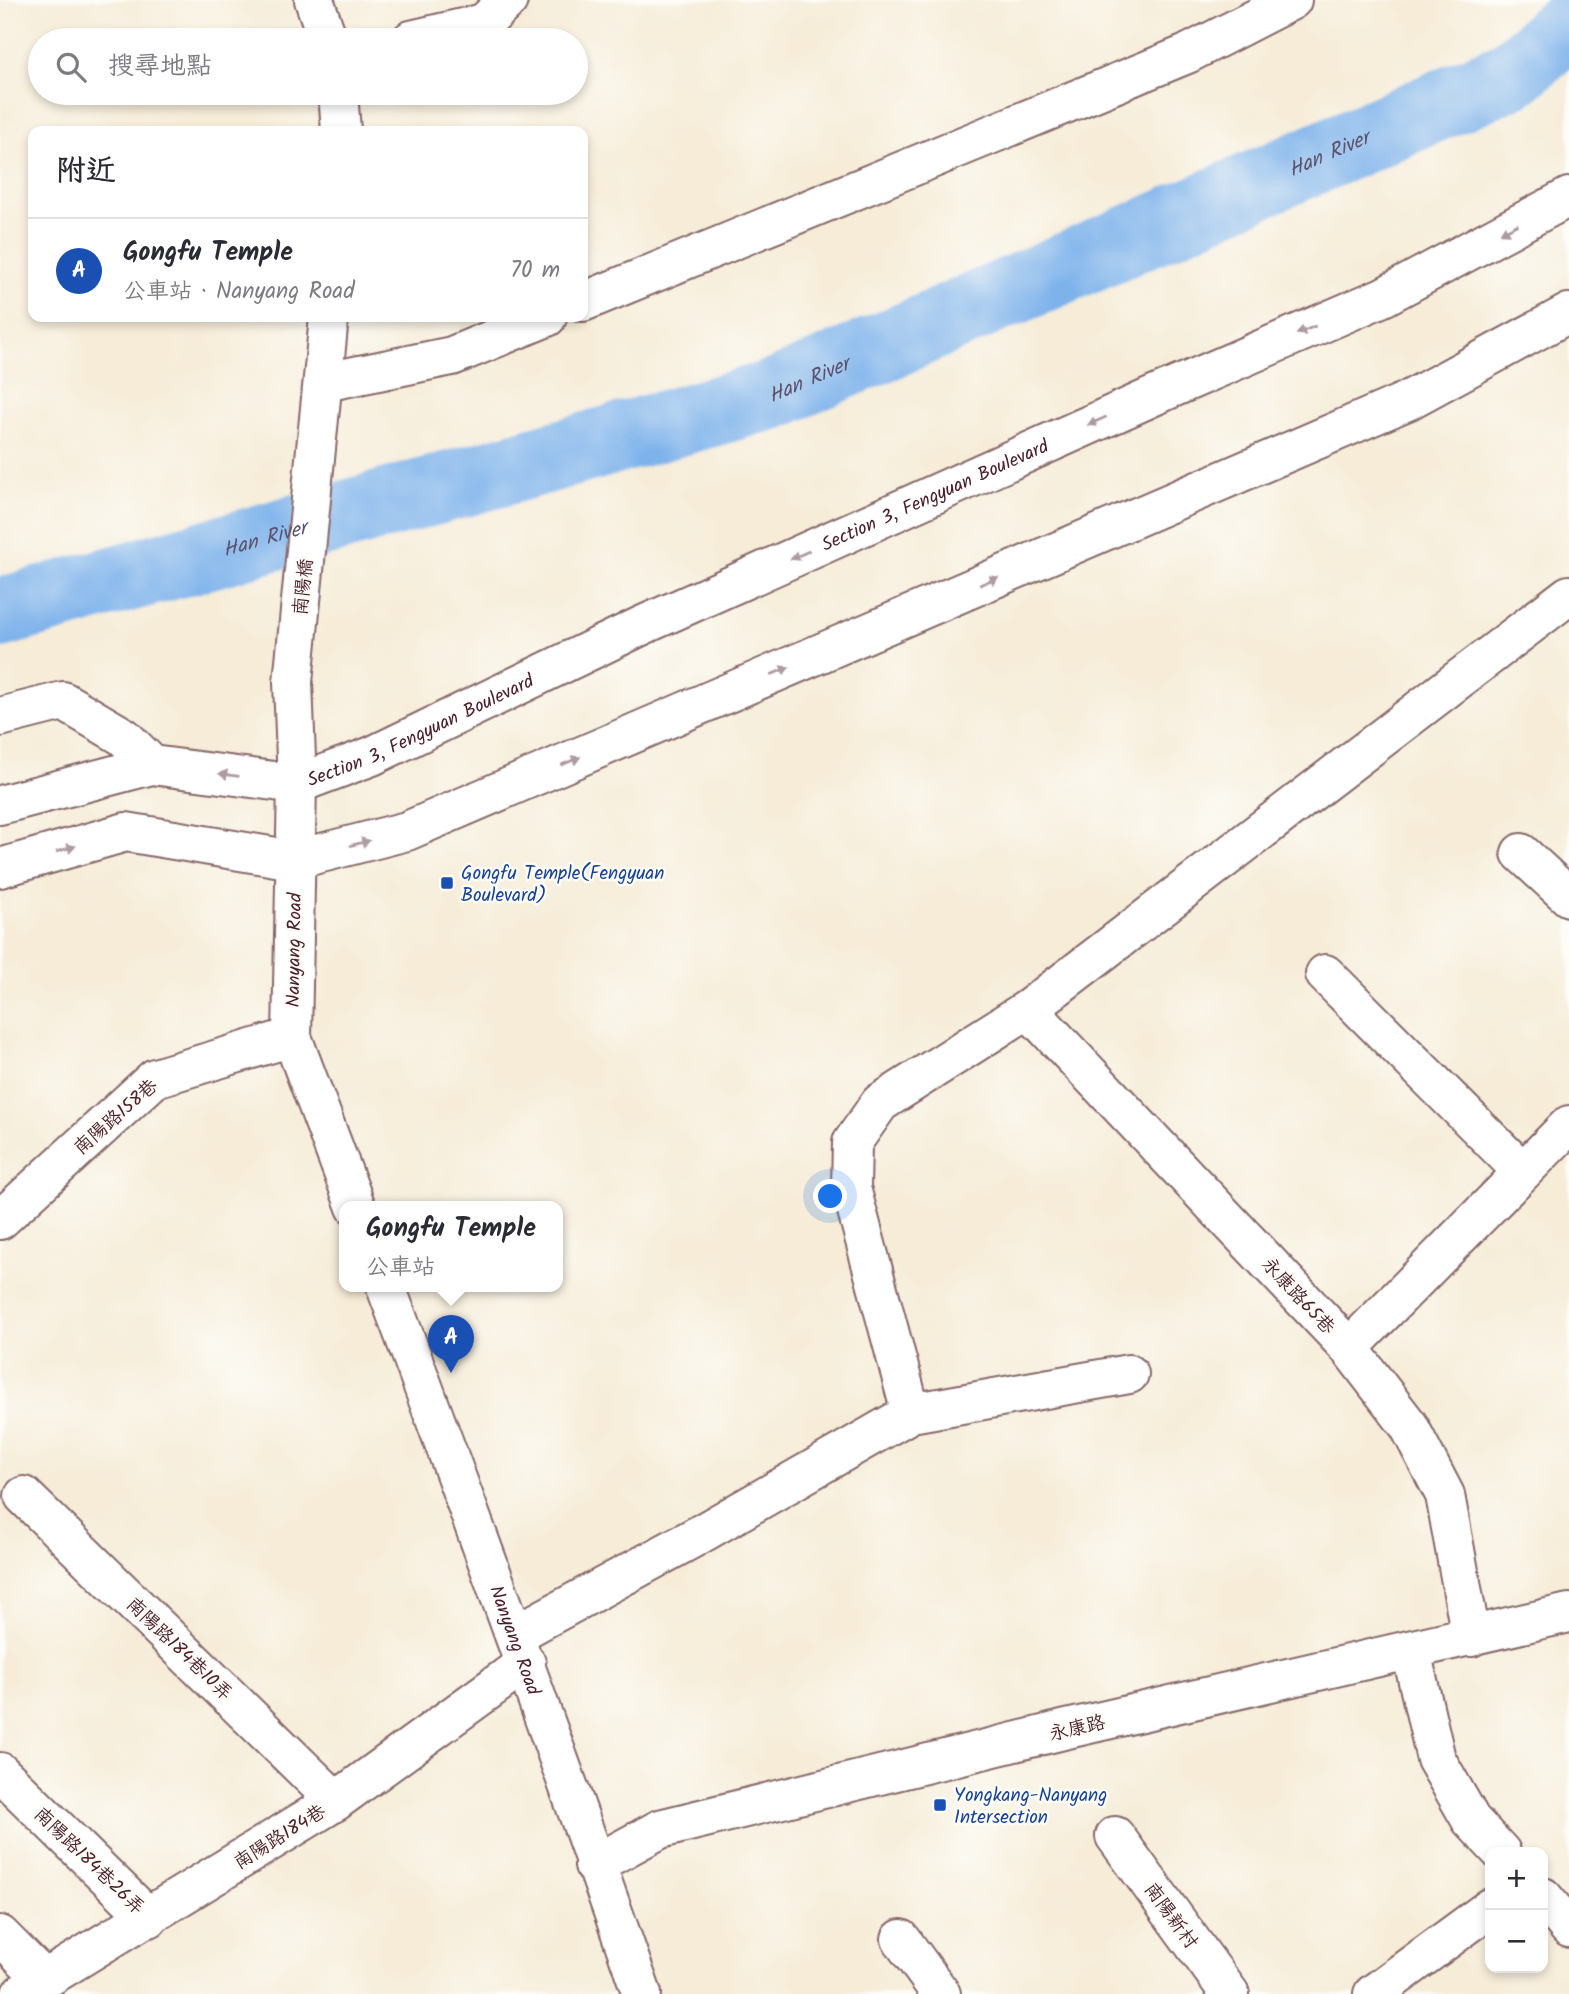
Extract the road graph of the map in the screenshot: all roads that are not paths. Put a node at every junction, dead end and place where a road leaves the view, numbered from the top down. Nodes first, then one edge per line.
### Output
1 (314, 0) edge
2 (508, 0) edge
3 (1292, 0) edge
4 (324, 28) edge
5 (463, 28) edge
6 (339, 105) edge
7 (341, 126) edge
8 (1569, 197) edge
9 (588, 300) edge
10 (1569, 313) edge
11 (329, 322) edge
12 (535, 322) edge
13 (323, 395) junction
14 (1569, 595) edge
15 (293, 682) joint
16 (0, 718) edge
17 (152, 765) junction
18 (297, 784) junction
19 (0, 805) edge
20 (1521, 853) dead end
21 (294, 860) junction
22 (0, 868) edge
23 (1569, 897) edge
24 (1325, 974) dead end
25 (1028, 1009) junction
26 (292, 1037) junction
27 (1569, 1125) edge
28 (1522, 1171) junction
29 (354, 1201) edge
30 (0, 1220) edge
31 (388, 1292) edge
32 (1349, 1348) junction
33 (1129, 1374) dead end
34 (911, 1413) junction
35 (24, 1496) dead end
36 (1569, 1613) edge
37 (1471, 1637) junction
38 (521, 1648) junction
39 (1411, 1651) junction
40 (0, 1772) edge
41 (336, 1801) junction
42 (1115, 1836) dead end
43 (1497, 1847) edge
44 (594, 1865) junction
45 (1548, 1903) edge
46 (1487, 1910) edge
47 (149, 1918) junction
48 (1569, 1928) edge
49 (0, 1935) edge
50 (901, 1938) dead end
51 (33, 1987) edge
52 (642, 1994) edge
53 (941, 1994) edge
54 (1230, 1994) edge
55 (1373, 1994) edge

1 - 4 street
2 - 5 street
3 - 9 street
6 - 7 street
8 -> 18 street, Section 3, Fengyuan Boulevard
21 -> 10 street
11 - 13 street
12 - 13 street
13 - 15 street, 南陽橋
14 - 25 street
15 - 18 street, Nanyang Road
16 - 17 street
18 -> 17 street
17 - 19 street
18 - 21 street, Nanyang Road
20 - 23 street
22 -> 21 street
21 - 26 street, Nanyang Road
24 - 28 street
25 - 32 street, 永康路65巷
25 - 34 street
26 - 29 street, Nanyang Road
26 - 30 street, 南陽路158巷
27 - 28 street
28 - 32 street
31 - 38 street, Nanyang Road
32 - 37 street, 永康路65巷
33 - 34 street, 南陽路184巷
34 - 38 street, 南陽路184巷
35 - 41 street, 南陽路184巷10弄
36 - 37 street, 永康路
37 - 39 street, 永康路
38 - 41 street, 南陽路184巷
38 - 44 street, Nanyang Road
39 - 43 street
39 - 44 street, 永康路
40 - 47 street, 南陽路184巷26弄
41 - 47 street, 南陽路184巷
42 - 54 street, 南陽新村
44 - 52 street, Nanyang Road
45 - 48 street
46 - 55 street
47 - 51 street, 南陽路184巷
49 - 51 street
50 - 53 street

